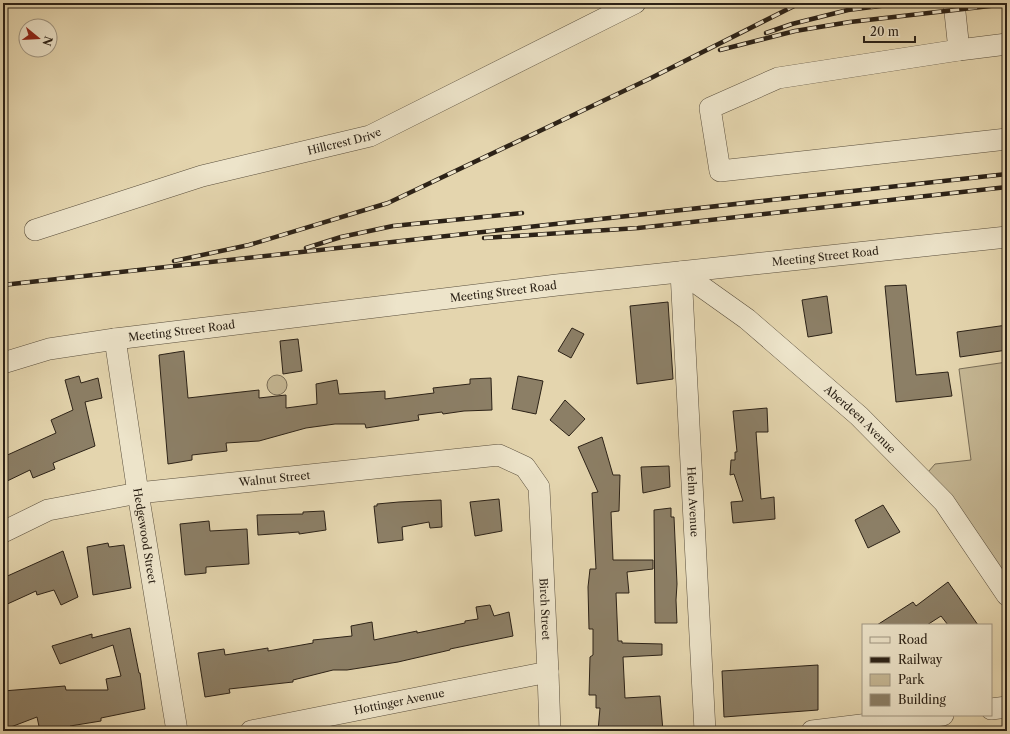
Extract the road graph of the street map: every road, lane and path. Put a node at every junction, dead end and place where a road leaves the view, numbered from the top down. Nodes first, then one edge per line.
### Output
1 (635, 3) edge
2 (954, 3) edge
3 (1007, 44) edge
4 (958, 50) junction
5 (1007, 139) edge
6 (35, 230) dead end
7 (1007, 238) edge
8 (681, 272) junction
9 (115, 339) junction
10 (3, 363) edge
11 (539, 487) joint
12 (138, 493) junction
13 (3, 532) edge
14 (1007, 595) edge
15 (548, 672) junction
16 (1007, 707) edge
17 (992, 709) edge
18 (935, 716) edge
19 (177, 731) edge
20 (251, 731) edge
21 (550, 731) edge
22 (705, 731) edge
23 (812, 731) edge

1 - 6 street, Hillcrest Drive
2 - 4 street
3 - 4 street
4 - 5 street
7 - 8 street, Meeting Street Road
8 - 9 street, Meeting Street Road
8 - 14 street, Aberdeen Avenue
8 - 22 street, Helm Avenue
9 - 10 street, Meeting Street Road
9 - 12 street, Hedgewood Street
11 - 12 street, Walnut Street
11 - 15 street, Birch Street
12 - 13 street, Walnut Street
12 - 19 street, Hedgewood Street
15 - 20 street, Hottinger Avenue
15 - 21 street, Birch Street
16 - 17 street
18 - 23 street

